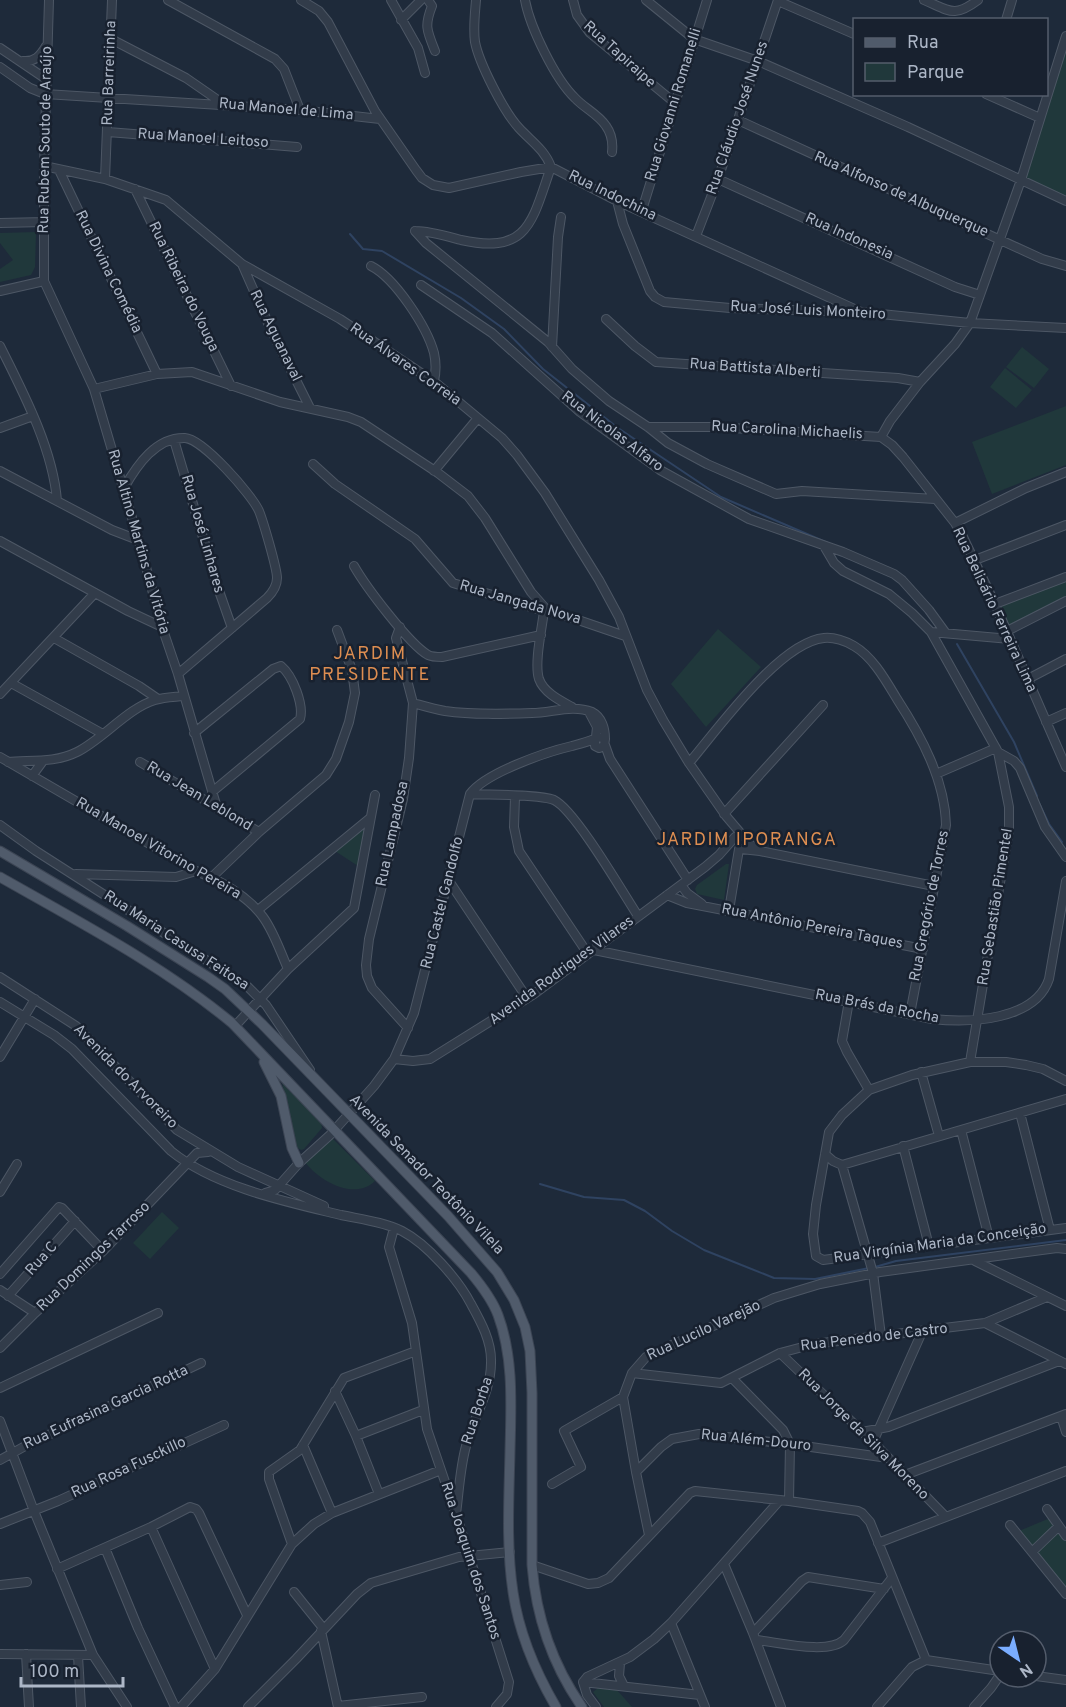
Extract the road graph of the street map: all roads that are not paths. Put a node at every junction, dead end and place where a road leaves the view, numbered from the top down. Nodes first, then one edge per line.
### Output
1 (49, 0) edge
2 (112, 0) edge
3 (168, 0) edge
4 (301, 0) edge
5 (391, 0) edge
6 (421, 0) edge
7 (428, 0) edge
8 (476, 0) edge
9 (525, 0) edge
10 (573, 0) edge
11 (646, 0) edge
12 (706, 0) edge
13 (778, 0) edge
14 (924, 0) edge
15 (978, 0) edge
16 (1012, 0) edge
17 (1007, 18) edge
18 (401, 20) junction
19 (853, 33) edge
20 (1066, 36) edge
21 (111, 39) junction
22 (694, 39) junction
23 (47, 45) junction
24 (0, 48) edge
25 (435, 51) dead end
26 (20, 60) junction
27 (758, 61) junction
28 (0, 67) edge
29 (425, 73) dead end
30 (46, 79) junction
31 (1048, 93) edge
32 (45, 94) junction
33 (990, 96) edge
34 (1047, 96) edge
35 (110, 99) junction
36 (675, 103) junction
37 (225, 105) junction
38 (300, 110) junction
39 (1040, 118) junction
40 (381, 119) junction
41 (738, 120) junction
42 (108, 132) junction
43 (297, 147) dead end
44 (612, 152) dead end
45 (44, 166) junction
46 (551, 167) junction
47 (58, 170) junction
48 (105, 179) junction
49 (718, 179) junction
50 (1021, 180) junction
51 (135, 189) junction
52 (617, 201) junction
53 (1066, 201) edge
54 (642, 210) junction
55 (561, 217) dead end
56 (45, 222) junction
57 (0, 223) edge
58 (696, 236) junction
59 (1000, 239) junction
60 (242, 264) junction
61 (371, 266) dead end
62 (1066, 266) edge
63 (44, 281) junction
64 (421, 285) dead end
65 (0, 291) edge
66 (980, 295) junction
67 (861, 312) junction
68 (606, 319) dead end
69 (970, 323) junction
70 (1066, 328) edge
71 (0, 346) edge
72 (552, 347) junction
73 (4, 361) edge
74 (158, 374) junction
75 (434, 381) junction
76 (920, 382) junction
77 (231, 386) junction
78 (94, 389) junction
79 (310, 408) junction
80 (33, 416) junction
81 (478, 418) junction
82 (648, 427) junction
83 (0, 428) edge
84 (881, 437) junction
85 (174, 440) junction
86 (313, 464) dead end
87 (0, 471) edge
88 (434, 471) junction
89 (1066, 472) edge
90 (124, 488) junction
91 (935, 499) junction
92 (57, 501) junction
93 (955, 523) junction
94 (1066, 525) edge
95 (138, 540) junction
96 (0, 541) edge
97 (824, 546) junction
98 (975, 560) junction
99 (354, 566) dead end
100 (1066, 577) edge
101 (95, 593) junction
102 (1066, 601) edge
103 (995, 604) junction
104 (545, 610) junction
105 (162, 627) junction
106 (400, 627) junction
107 (232, 628) junction
108 (337, 630) dead end
109 (931, 632) junction
110 (945, 632) junction
111 (541, 635) junction
112 (1008, 635) junction
113 (625, 636) junction
114 (54, 638) junction
115 (1066, 659) edge
116 (178, 674) junction
117 (1026, 680) junction
118 (11, 683) junction
119 (0, 694) edge
120 (183, 696) junction
121 (158, 699) junction
122 (413, 703) junction
123 (823, 705) dead end
124 (572, 707) junction
125 (1066, 713) edge
126 (1046, 722) junction
127 (194, 733) junction
128 (103, 734) junction
129 (599, 743) junction
130 (997, 750) junction
131 (0, 757) edge
132 (43, 761) junction
133 (8, 762) junction
134 (140, 762) dead end
135 (689, 763) junction
136 (1066, 767) edge
137 (936, 774) junction
138 (32, 776) junction
139 (212, 792) junction
140 (470, 794) junction
141 (375, 795) dead end
142 (515, 797) junction
143 (217, 808) junction
144 (725, 815) junction
145 (370, 818) junction
146 (0, 825) edge
147 (259, 832) junction
148 (739, 843) junction
149 (0, 851) edge
150 (1066, 857) edge
151 (196, 871) junction
152 (74, 874) junction
153 (0, 877) edge
154 (212, 877) junction
155 (449, 881) junction
156 (1066, 881) edge
157 (685, 882) junction
158 (934, 886) junction
159 (667, 895) junction
160 (702, 904) junction
161 (258, 910) junction
162 (729, 910) junction
163 (638, 916) junction
164 (922, 949) junction
165 (591, 952) junction
166 (288, 969) junction
167 (0, 977) edge
168 (261, 998) junction
169 (527, 998) junction
170 (35, 999) junction
171 (849, 1001) junction
172 (0, 1002) edge
173 (249, 1011) junction
174 (910, 1014) junction
175 (25, 1017) junction
176 (976, 1019) junction
177 (235, 1026) junction
178 (408, 1028) junction
179 (259, 1052) junction
180 (0, 1057) edge
181 (394, 1059) junction
182 (970, 1062) junction
183 (921, 1072) junction
184 (1066, 1081) edge
185 (321, 1087) junction
186 (869, 1090) junction
187 (1066, 1099) edge
188 (1020, 1113) junction
189 (348, 1115) junction
190 (335, 1129) junction
191 (961, 1130) junction
192 (939, 1136) junction
193 (903, 1146) junction
194 (212, 1152) junction
195 (825, 1154) junction
196 (299, 1163) junction
197 (17, 1164) dead end
198 (187, 1164) junction
199 (842, 1165) junction
200 (278, 1184) junction
201 (0, 1192) edge
202 (262, 1193) junction
203 (351, 1217) junction
204 (75, 1221) junction
205 (394, 1228) junction
206 (1066, 1228) edge
207 (1050, 1230) junction
208 (404, 1232) joint
209 (989, 1238) junction
210 (929, 1246) junction
211 (1062, 1248) edge
212 (104, 1251) junction
213 (868, 1256) junction
214 (974, 1260) junction
215 (872, 1272) junction
216 (0, 1274) edge
217 (3, 1295) edge
218 (1047, 1297) junction
219 (1066, 1306) edge
220 (35, 1313) junction
221 (158, 1313) dead end
222 (985, 1323) junction
223 (922, 1332) junction
224 (881, 1336) junction
225 (0, 1348) edge
226 (416, 1351) junction
227 (780, 1353) junction
228 (201, 1363) dead end
229 (1062, 1363) edge
230 (632, 1373) junction
231 (732, 1378) junction
232 (0, 1388) edge
233 (335, 1391) junction
234 (623, 1397) junction
235 (423, 1410) junction
236 (1064, 1415) edge
237 (0, 1422) edge
238 (224, 1425) dead end
239 (880, 1429) junction
240 (862, 1432) junction
241 (1066, 1432) edge
242 (356, 1436) junction
243 (873, 1442) junction
244 (790, 1444) junction
245 (303, 1445) junction
246 (12, 1454) junction
247 (888, 1458) junction
248 (0, 1460) edge
249 (441, 1470) junction
250 (1066, 1471) edge
251 (636, 1472) junction
252 (905, 1475) junction
253 (552, 1484) dead end
254 (379, 1494) junction
255 (780, 1500) junction
256 (789, 1501) junction
257 (1047, 1509) dead end
258 (34, 1511) junction
259 (332, 1513) junction
260 (456, 1514) junction
261 (946, 1517) junction
262 (0, 1524) edge
263 (1010, 1525) dead end
264 (151, 1527) junction
265 (1059, 1527) junction
266 (649, 1535) junction
267 (1066, 1536) edge
268 (878, 1543) junction
269 (292, 1544) junction
270 (105, 1548) junction
271 (510, 1552) junction
272 (1032, 1552) junction
273 (468, 1556) junction
274 (723, 1564) junction
275 (532, 1565) junction
276 (57, 1569) junction
277 (892, 1578) junction
278 (27, 1582) dead end
279 (0, 1585) edge
280 (884, 1589) junction
281 (294, 1592) dead end
282 (1066, 1594) edge
283 (247, 1615) junction
284 (671, 1623) junction
285 (322, 1629) junction
286 (755, 1637) junction
287 (0, 1654) edge
288 (26, 1654) junction
289 (93, 1655) junction
290 (78, 1656) junction
291 (926, 1660) junction
292 (620, 1662) junction
293 (215, 1669) junction
294 (988, 1670) edge
295 (1048, 1678) edge
296 (1066, 1680) edge
297 (583, 1682) junction
298 (624, 1686) junction
299 (990, 1689) edge
300 (700, 1695) junction
301 (422, 1697) dead end
302 (338, 1706) edge
303 (29, 1707) edge
304 (81, 1707) edge
305 (127, 1707) edge
306 (175, 1707) edge
307 (181, 1707) edge
308 (248, 1707) edge
309 (495, 1707) edge
310 (556, 1707) edge
311 (582, 1707) edge
312 (596, 1707) edge
313 (705, 1707) edge
314 (781, 1707) edge
315 (877, 1707) edge
316 (974, 1707) edge

1 - 23 street, Rua Rubem Souto de Araújo
2 - 21 street, Rua Barreirinha
3 - 38 street
4 - 40 street, Rua Manoel de Lima
5 - 18 street
6 - 18 street
7 - 25 street
8 - 46 street
9 - 44 street
10 - 36 street, Rua Tapiraipe
11 - 22 street
12 - 22 street, Rua Giovanni Romanelli
13 - 19 street
13 - 27 street, Rua Cláudio José Nunes
14 - 15 street
16 - 17 street
18 - 29 street
20 - 31 street, Rua Carolina Michaelis
21 - 35 street, Rua Barreirinha
21 - 37 street
22 - 27 street
22 - 36 street, Rua Giovanni Romanelli
23 - 26 street
23 - 30 street, Rua Rubem Souto de Araújo
24 - 26 street
26 - 30 street
27 - 41 street, Rua Cláudio José Nunes
27 - 50 street
28 - 32 street
30 - 32 street, Rua Rubem Souto de Araújo
32 - 35 street, Rua Manoel de Lima
32 - 45 street, Rua Rubem Souto de Araújo
33 - 39 street
34 - 39 street, Rua Carolina Michaelis
35 - 37 street, Rua Manoel de Lima
35 - 42 street, Rua Barreirinha
36 - 54 street, Rua Giovanni Romanelli
37 - 38 street, Rua Manoel de Lima
38 - 40 street, Rua Manoel de Lima
39 - 50 street, Rua Carolina Michaelis
40 - 46 street, Rua Indochina
41 - 49 street, Rua Cláudio José Nunes
41 - 59 street, Rua Alfonso de Albuquerque
42 - 43 street, Rua Manoel Leitoso
42 - 48 street, Rua Barreirinha
45 - 47 street, Rua Álvares Correia
45 - 56 street, Rua Rubem Souto de Araújo
46 - 52 street, Rua Indochina
46 - 72 street
47 - 48 street, Rua Álvares Correia
47 - 74 street, Rua Divina Comédia
48 - 51 street, Rua Álvares Correia
49 - 58 street, Rua Cláudio José Nunes
49 - 66 street, Rua Indonesia
50 - 53 street
50 - 59 street, Rua Carolina Michaelis
51 - 60 street, Rua Álvares Correia
51 - 77 street, Rua Ribeira do Vouga
52 - 54 street, Rua Indochina
52 - 67 street, Rua José Luis Monteiro
54 - 58 street, Rua Indochina
55 - 72 street
56 - 57 street
56 - 63 street, Rua Rubem Souto de Araújo
58 - 67 street, Rua Indochina
59 - 62 street, Rua Alfonso de Albuquerque
59 - 66 street, Rua Carolina Michaelis
60 - 75 street, Rua Álvares Correia
60 - 79 street, Rua Aguanaval
61 - 75 street
63 - 65 street
63 - 78 street, Rua Altino Martins da Vitória
64 - 97 street, Rua Nicolas Alfaro
66 - 69 street, Rua Carolina Michaelis
67 - 69 street, Rua José Luis Monteiro
68 - 76 street, Rua Battista Alberti
69 - 70 street, Rua José Luis Monteiro
69 - 76 street, Rua Carolina Michaelis
71 - 73 street
72 - 82 street
73 - 80 street
74 - 77 street
74 - 78 street
75 - 81 street, Rua Álvares Correia
76 - 84 street, Rua Carolina Michaelis
77 - 79 street
78 - 90 street, Rua Altino Martins da Vitória
79 - 88 street
80 - 83 street
80 - 92 street
81 - 88 street
81 - 113 street, Rua Álvares Correia
82 - 84 street, Rua Carolina Michaelis
82 - 91 street
84 - 91 street, Rua Belisário Ferreira Lima
85 - 90 street
85 - 107 street, Rua José Linhares
85 - 107 street
86 - 104 street, Rua Jangada Nova
87 - 92 street
88 - 104 street
89 - 93 street
90 - 95 street, Rua Altino Martins da Vitória
91 - 93 street, Rua Belisário Ferreira Lima
92 - 95 street
93 - 98 street, Rua Belisário Ferreira Lima
94 - 98 street
95 - 105 street, Rua Altino Martins da Vitória
96 - 101 street
97 - 109 street
97 - 110 street, Rua Nicolas Alfaro
98 - 103 street, Rua Belisário Ferreira Lima
99 - 106 street
100 - 103 street
101 - 105 street
101 - 114 street
102 - 112 street
103 - 112 street, Rua Belisário Ferreira Lima
104 - 111 street
104 - 113 street, Rua Jangada Nova
105 - 116 street, Rua Altino Martins da Vitória
106 - 111 street
106 - 122 street, Rua Lampadosa
107 - 116 street
108 - 147 street
109 - 110 street
109 - 130 street
110 - 112 street
111 - 124 street
112 - 117 street, Rua Belisário Ferreira Lima
113 - 135 street, Rua Álvares Correia
114 - 118 street
114 - 121 street
115 - 117 street
116 - 120 street, Rua Altino Martins da Vitória
117 - 126 street, Rua Belisário Ferreira Lima
118 - 119 street
118 - 128 street
120 - 121 street
120 - 127 street, Rua Altino Martins da Vitória
121 - 128 street
122 - 124 street
122 - 178 street, Rua Lampadosa
123 - 144 street
124 - 129 street
125 - 126 street
126 - 136 street, Rua Belisário Ferreira Lima
127 - 139 street, Rua Altino Martins da Vitória
127 - 139 street
128 - 132 street
129 - 140 street
129 - 157 street, Rua Antônio Pereira Taques
130 - 137 street
130 - 150 street
130 - 176 street, Rua Sebastião Pimentel
131 - 133 street, Rua Manoel Vitorino Pereira
132 - 133 street
132 - 138 street
133 - 138 street, Rua Manoel Vitorino Pereira
134 - 143 street, Rua Jean Leblond
135 - 137 street, Rua Gregório de Torres
135 - 144 street, Rua Álvares Correia
137 - 158 street, Rua Gregório de Torres
138 - 151 street, Rua Manoel Vitorino Pereira
139 - 143 street, Rua Altino Martins da Vitória
140 - 142 street
140 - 155 street, Rua Castel Gandolfo
141 - 145 street
142 - 163 street
142 - 165 street
143 - 147 street, Rua Jean Leblond
144 - 148 street, Rua Álvares Correia
145 - 161 street
145 - 166 street
146 - 152 street, Rua Maria Casusa Feitosa
147 - 154 street
148 - 157 street, Avenida Rodrigues Vilares
148 - 158 street
148 - 162 street
149 - 173 main road, Avenida Senador Teotônio Vilela
151 - 152 street
151 - 154 street, Rua Manoel Vitorino Pereira
152 - 168 street, Rua Maria Casusa Feitosa
153 - 177 main road
154 - 161 street, Rua Manoel Vitorino Pereira
155 - 169 street
155 - 178 street, Rua Castel Gandolfo
156 - 176 street, Rua Brás da Rocha
157 - 159 street, Avenida Rodrigues Vilares
157 - 160 street, Rua Antônio Pereira Taques
158 - 164 street, Rua Gregório de Torres
159 - 160 street, Rua Antônio Pereira Taques
159 - 163 street, Avenida Rodrigues Vilares
160 - 162 street, Rua Antônio Pereira Taques
161 - 166 street, Rua Manoel Vitorino Pereira
162 - 164 street, Rua Antônio Pereira Taques
163 - 165 street, Avenida Rodrigues Vilares
164 - 174 street, Rua Gregório de Torres
165 - 169 street, Avenida Rodrigues Vilares
165 - 171 street, Rua Brás da Rocha
166 - 168 street
167 - 170 street, Avenida do Arvoreiro
168 - 173 street
168 - 185 street, Rua Maria Casusa Feitosa
169 - 181 street, Avenida Rodrigues Vilares
170 - 175 street
170 - 194 street, Avenida do Arvoreiro
171 - 174 street, Rua Brás da Rocha
171 - 186 street
172 - 175 street, Avenida do Arvoreiro
173 - 177 street
173 - 185 main road, Avenida Senador Teotônio Vilela
174 - 176 street, Rua Brás da Rocha
175 - 180 street
175 - 198 street, Avenida do Arvoreiro
176 - 182 street, Rua Sebastião Pimentel
177 - 179 main road
178 - 181 street, Rua Castel Gandolfo
179 - 190 main road
179 - 196 main road
181 - 189 street, Rua Castel Gandolfo
182 - 183 street
182 - 184 street
183 - 186 street
183 - 192 street
185 - 189 main road, Avenida Senador Teotônio Vilela
186 - 195 street
187 - 188 street
188 - 191 street
188 - 207 street
189 - 190 street, Rua Castel Gandolfo
189 - 275 main road, Avenida Senador Teotônio Vilela
190 - 196 street, Rua Castel Gandolfo
190 - 271 main road
191 - 192 street
191 - 209 street
192 - 193 street
193 - 199 street
193 - 210 street
194 - 198 street, Rua Domingos Tarroso
194 - 200 street, Avenida do Arvoreiro
195 - 199 street
195 - 213 street, Rua Virgínia Maria da Conceição
196 - 200 street, Rua Castel Gandolfo
197 - 201 street
198 - 202 street, Avenida do Arvoreiro
198 - 212 street, Rua Domingos Tarroso
199 - 213 street
200 - 202 street, Rua Castel Gandolfo
200 - 203 street, Avenida do Arvoreiro
202 - 203 street, Avenida do Arvoreiro
203 - 205 street, Avenida do Arvoreiro
204 - 212 street
204 - 216 street
204 - 217 street, Rua C
205 - 208 street, Avenida do Arvoreiro
205 - 226 street, Rua Joaquim dos Santos
206 - 207 street, Rua Virgínia Maria da Conceição
207 - 209 street, Rua Virgínia Maria da Conceição
208 - 260 street, Rua Borba
209 - 210 street, Rua Virgínia Maria da Conceição
210 - 213 street, Rua Virgínia Maria da Conceição
211 - 214 street, Rua Virgínia Maria da Conceição
212 - 220 street, Rua Domingos Tarroso
213 - 215 street
214 - 215 street, Rua Virgínia Maria da Conceição
214 - 218 street
215 - 224 street
215 - 230 street, Rua Lucilo Varejão
217 - 220 street
218 - 219 street
218 - 222 street, Rua Penedo de Castro
220 - 225 street, Rua Domingos Tarroso
221 - 232 street
222 - 223 street, Rua Penedo de Castro
222 - 229 street
223 - 224 street, Rua Penedo de Castro
223 - 239 street
224 - 227 street, Rua Penedo de Castro
226 - 233 street
226 - 235 street, Rua Joaquim dos Santos
227 - 231 street, Rua Penedo de Castro
227 - 240 street, Rua Jorge da Silva Moreno
228 - 246 street, Rua Eufrasina Garcia Rotta
229 - 239 street
230 - 231 street, Rua Penedo de Castro
230 - 234 street, Rua Lucilo Varejão
231 - 244 street
233 - 242 street
233 - 245 street
234 - 251 street
234 - 253 street
235 - 242 street
235 - 249 street, Rua Joaquim dos Santos
236 - 241 street
236 - 252 street
237 - 246 street
238 - 258 street, Rua Rosa Fusckillo
239 - 240 street
239 - 243 street
240 - 243 street, Rua Jorge da Silva Moreno
242 - 254 street
243 - 247 street, Rua Jorge da Silva Moreno
244 - 247 street, Rua Além-Douro
244 - 251 street, Rua Além-Douro
244 - 256 street
245 - 259 street
245 - 269 street
246 - 248 street, Rua Eufrasina Garcia Rotta
246 - 258 street
247 - 252 street, Rua Jorge da Silva Moreno
249 - 254 street
249 - 260 street, Rua Joaquim dos Santos
250 - 261 street
251 - 266 street
252 - 261 street, Rua Jorge da Silva Moreno
254 - 259 street
255 - 256 street
255 - 266 street
255 - 274 street
256 - 268 street
257 - 265 street
258 - 262 street, Rua Rosa Fusckillo
258 - 276 street
259 - 269 street
260 - 273 street, Rua Joaquim dos Santos
261 - 268 street
263 - 272 street
264 - 270 street
264 - 283 street
264 - 293 street
265 - 267 street
265 - 272 street
266 - 275 street
268 - 277 street
269 - 283 street
270 - 276 street
270 - 306 street
271 - 273 street
271 - 310 main road
272 - 282 street
273 - 285 street
273 - 309 street, Rua Joaquim dos Santos
274 - 284 street
274 - 286 street
275 - 311 main road, Avenida Senador Teotônio Vilela
276 - 289 street
277 - 280 street
277 - 291 street
278 - 279 street
280 - 286 street
280 - 286 street
281 - 285 street
283 - 293 street
284 - 292 street
284 - 300 street
285 - 302 street
285 - 308 street
286 - 314 street
287 - 288 street
288 - 290 street
288 - 303 street
289 - 290 street
289 - 305 street
290 - 304 street
291 - 294 street
291 - 315 street
292 - 297 street
292 - 298 street
293 - 307 street
295 - 296 street
297 - 298 street
297 - 312 street
298 - 300 street
299 - 316 street
300 - 313 street
301 - 302 street

